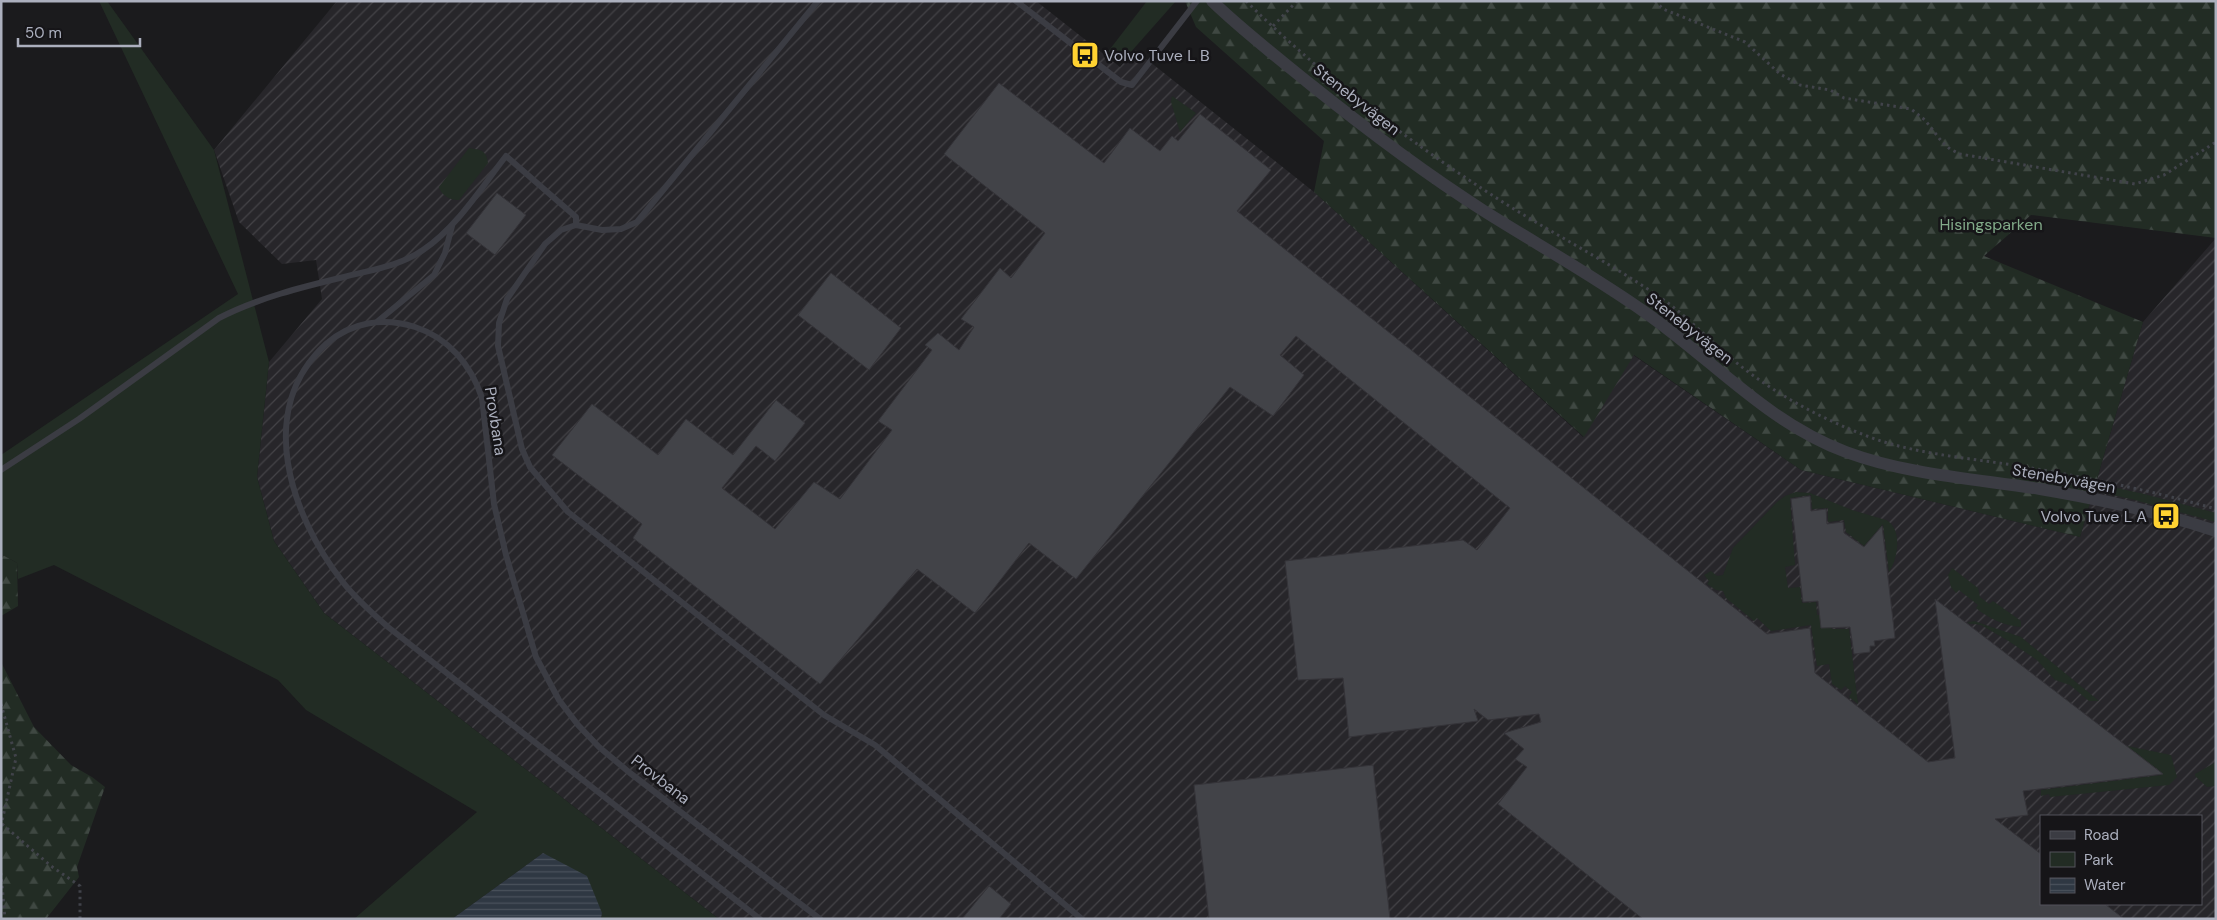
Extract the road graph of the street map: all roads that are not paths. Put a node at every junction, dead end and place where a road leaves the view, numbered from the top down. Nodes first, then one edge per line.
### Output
1 (818, 1) edge
2 (1016, 1) edge
3 (1197, 1) edge
4 (1212, 1) edge
5 (452, 224) junction
6 (576, 225) junction
7 (378, 321) junction
8 (1, 470) edge
9 (2216, 531) edge
10 (760, 919) edge
11 (820, 919) edge
12 (1082, 919) edge

1 - 6 lane
2 - 3 lane
4 - 9 street, Stenebyvägen
5 - 6 lane
5 - 7 lane
5 - 8 lane
6 - 12 lane
7 - 10 lane, Provbana
7 - 11 lane, Provbana

